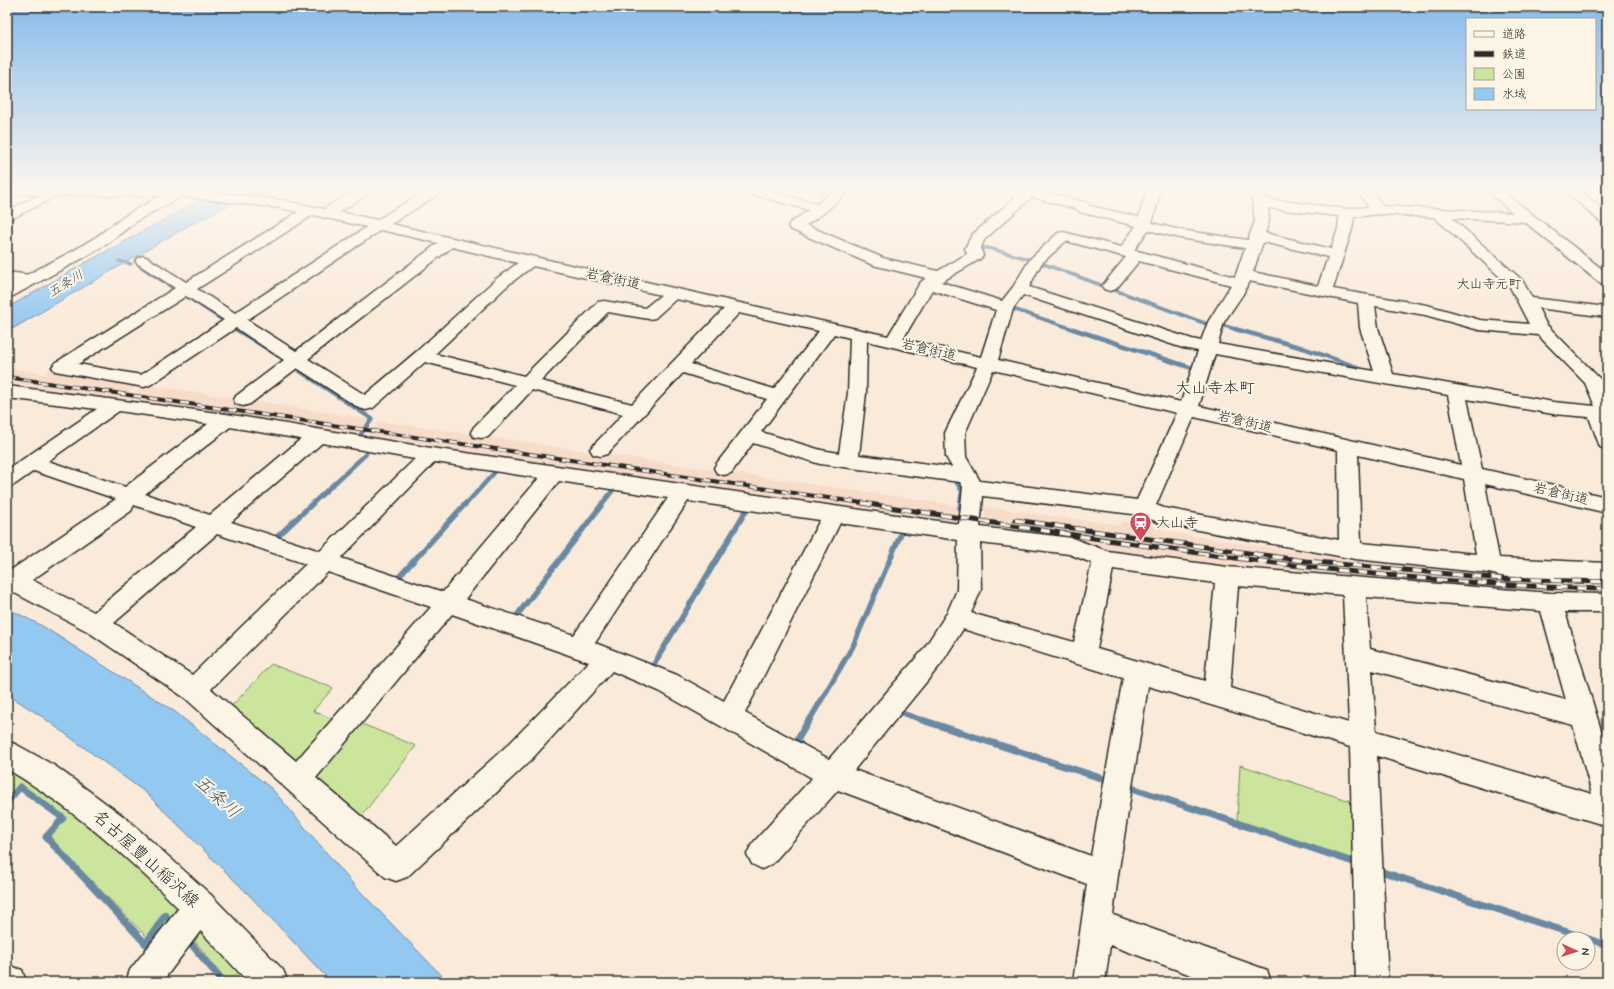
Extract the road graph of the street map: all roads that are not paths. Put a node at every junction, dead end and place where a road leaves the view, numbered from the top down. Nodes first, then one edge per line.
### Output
1 (109, 235) edge
2 (270, 235) edge
3 (364, 235) edge
4 (421, 235) edge
5 (816, 235) edge
6 (980, 235) edge
7 (1061, 235) edge
8 (1097, 235) edge
9 (1139, 235) edge
10 (1194, 235) edge
11 (1257, 235) edge
12 (1343, 235) edge
13 (1463, 235) edge
14 (1549, 235) edge
15 (1255, 240) junction
16 (449, 242) junction
17 (1131, 254) junction
18 (1337, 255) junction
19 (143, 260) dead end
20 (530, 261) junction
21 (7, 278) edge
22 (32, 279) junction
23 (934, 279) junction
24 (1242, 279) junction
25 (1607, 281) edge
26 (1110, 286) dead end
27 (185, 288) junction
28 (1020, 289) junction
29 (7, 292) edge
30 (674, 292) junction
31 (1324, 292) junction
32 (1366, 299) junction
33 (1526, 302) junction
34 (736, 306) junction
35 (1005, 308) junction
36 (1607, 312) edge
37 (236, 320) junction
38 (830, 328) junction
39 (1543, 330) junction
40 (859, 334) junction
41 (893, 342) junction
42 (1208, 347) junction
43 (422, 356) junction
44 (296, 360) junction
45 (988, 364) junction
46 (680, 366) junction
47 (1385, 377) junction
48 (528, 383) junction
49 (1456, 390) junction
50 (7, 392) edge
51 (778, 396) junction
52 (243, 400) dead end
53 (116, 405) junction
54 (1188, 409) junction
55 (636, 411) junction
56 (1604, 412) edge
57 (226, 420) junction
58 (481, 432) dead end
59 (319, 435) junction
60 (749, 435) junction
61 (1607, 442) edge
62 (1348, 446) junction
63 (600, 449) dead end
64 (431, 455) junction
65 (848, 461) junction
66 (21, 466) edge
67 (724, 468) dead end
68 (554, 474) junction
69 (1473, 474) junction
70 (7, 480) edge
71 (969, 481) junction
72 (683, 493) junction
73 (128, 496) junction
74 (1607, 505) edge
75 (1144, 508) junction
76 (834, 514) junction
77 (214, 525) junction
78 (969, 534) junction
79 (1350, 550) junction
80 (1104, 559) junction
81 (323, 562) junction
82 (1489, 564) junction
83 (1607, 572) edge
84 (1227, 576) junction
85 (10, 579) edge
86 (1354, 587) junction
87 (1550, 602) junction
88 (1607, 603) edge
89 (447, 604) junction
90 (957, 618) junction
91 (96, 624) junction
92 (579, 647) junction
93 (1083, 656) junction
94 (1358, 656) junction
95 (608, 659) junction
96 (1137, 673) junction
97 (194, 690) junction
98 (1216, 696) junction
99 (1583, 716) junction
100 (729, 718) junction
101 (1363, 738) junction
102 (7, 754) edge
103 (833, 775) junction
104 (298, 779) junction
105 (1607, 796) edge
106 (1607, 812) edge
107 (762, 854) dead end
108 (1103, 875) junction
109 (200, 906) junction
110 (1097, 925) junction
111 (7, 981) edge
112 (10, 982) edge
113 (142, 982) edge
114 (271, 982) edge
115 (1089, 982) edge
116 (1255, 982) edge
117 (1372, 982) edge

1 - 22 main road
2 - 27 street
3 - 37 street
4 - 16 street, 岩倉街道
5 - 23 street
6 - 23 street
7 - 28 street
8 - 17 street
9 - 17 street
10 - 15 street
11 - 15 street
12 - 18 street
13 - 33 street
14 - 25 street
15 - 18 street
15 - 24 street
16 - 20 street, 岩倉街道
16 - 44 street
17 - 24 street
17 - 26 street
18 - 31 street
19 - 27 street
20 - 30 street, 岩倉街道
20 - 43 street
21 - 22 street
22 - 29 main road
23 - 35 street
23 - 41 street
24 - 31 street
24 - 42 street
27 - 37 street
27 - 37 street
28 - 35 street
28 - 42 street
30 - 34 street, 岩倉街道
30 - 48 street
31 - 32 street
32 - 39 street
32 - 47 street
33 - 36 street
33 - 39 street
34 - 38 street, 岩倉街道
34 - 46 street
35 - 45 street
37 - 44 street
38 - 40 street, 岩倉街道
38 - 51 street
39 - 56 street
40 - 41 street, 岩倉街道
40 - 65 street
41 - 45 street, 岩倉街道
42 - 47 street
42 - 54 street
43 - 44 street
43 - 48 street
44 - 52 street
45 - 54 street, 岩倉街道
45 - 71 street
46 - 51 street
46 - 55 street
47 - 49 street
48 - 55 street
48 - 58 street
49 - 56 street
49 - 69 street
50 - 53 street
51 - 60 street
53 - 57 street
53 - 66 street
54 - 62 street, 岩倉街道
54 - 75 street
55 - 63 street
56 - 61 street
57 - 59 street
57 - 73 street
59 - 64 street
59 - 77 street
60 - 65 street
60 - 67 street
62 - 69 street, 岩倉街道
62 - 79 street
64 - 68 street
64 - 81 street
65 - 71 street
66 - 70 street
66 - 73 street
68 - 72 street
68 - 89 street
69 - 74 street, 岩倉街道
69 - 82 street
71 - 75 street
71 - 78 street
72 - 76 street
72 - 92 street
73 - 77 street
73 - 85 street
75 - 79 street
76 - 78 street
76 - 100 street
77 - 81 street
77 - 91 street
78 - 80 street
78 - 90 street
79 - 82 street
80 - 84 street
80 - 93 street
81 - 89 street
81 - 97 street
82 - 83 street
84 - 86 street
84 - 98 street
85 - 91 street
86 - 87 street
86 - 94 street
87 - 88 street
87 - 99 street
89 - 92 street
89 - 104 street
90 - 93 street
90 - 103 street
91 - 97 street
92 - 95 street
93 - 96 street
94 - 99 street
94 - 101 street
95 - 100 street
95 - 104 street
96 - 98 street
96 - 108 street
97 - 104 street
98 - 101 street
99 - 105 street
100 - 103 street
101 - 106 street
101 - 117 street
102 - 109 main road, 名古屋豊山稲沢線
103 - 107 street
103 - 108 street
108 - 110 street
109 - 113 street
109 - 114 main road, 名古屋豊山稲沢線
110 - 115 street
110 - 116 street
111 - 112 street

